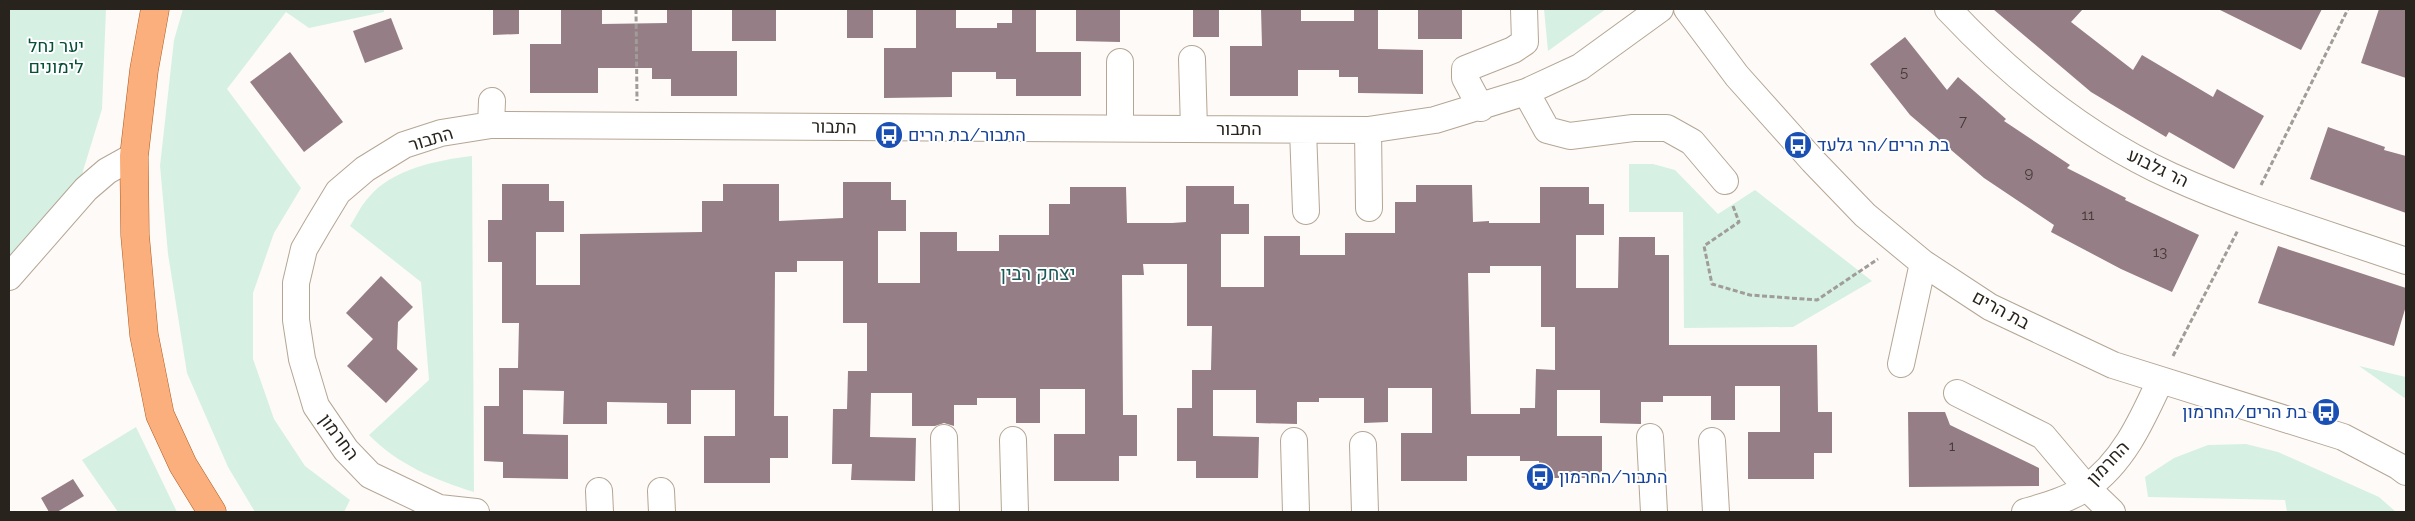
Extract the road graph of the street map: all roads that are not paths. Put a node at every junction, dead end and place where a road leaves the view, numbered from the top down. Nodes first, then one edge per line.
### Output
1 (155, 9) edge
2 (1524, 9) edge
3 (1660, 9) edge
4 (1687, 9) edge
5 (1948, 9) edge
6 (1192, 59) dead end
7 (1120, 62) dead end
8 (1526, 92) junction
9 (1481, 108) junction
10 (1120, 128) junction
11 (1194, 129) junction
12 (1303, 130) junction
13 (1368, 130) junction
14 (134, 156) junction
15 (1725, 181) road end
16 (1369, 208) dead end
17 (1306, 211) dead end
18 (2406, 261) edge
19 (1923, 263) junction
20 (9, 277) edge
21 (296, 284) joint
22 (1901, 364) dead end
23 (2160, 381) junction
24 (1956, 393) dead end
25 (1650, 437) dead end
26 (944, 438) dead end
27 (1013, 440) dead end
28 (1294, 441) dead end
29 (1712, 441) dead end
30 (1363, 445) dead end
31 (2406, 472) edge
32 (2086, 488) junction
33 (212, 512) edge
34 (476, 512) edge
35 (946, 512) edge
36 (1014, 512) edge
37 (1296, 512) edge
38 (1365, 512) edge
39 (1654, 512) edge
40 (1716, 512) edge
41 (2025, 512) edge
42 (2112, 512) edge

1 - 14 main road
2 - 9 street
3 - 8 street, התבור
4 - 19 street, בת הרים
5 - 18 street, הר גלבוע
6 - 11 street
7 - 10 street
8 - 9 street, התבור
8 - 15 street
9 - 13 street, התבור
10 - 11 street, התבור
10 - 21 street, התבור
11 - 12 street, התבור
12 - 13 street, התבור
12 - 17 street
13 - 16 street
14 - 20 street
14 - 33 main road
19 - 22 street
19 - 23 street, בת הרים
21 - 34 street, החרמון
23 - 31 street, בת הרים
23 - 32 street, החרמון
24 - 32 street
25 - 39 street
26 - 35 street
27 - 36 street
28 - 37 street
29 - 40 street
30 - 38 street
32 - 41 street, החרמון
32 - 42 street

